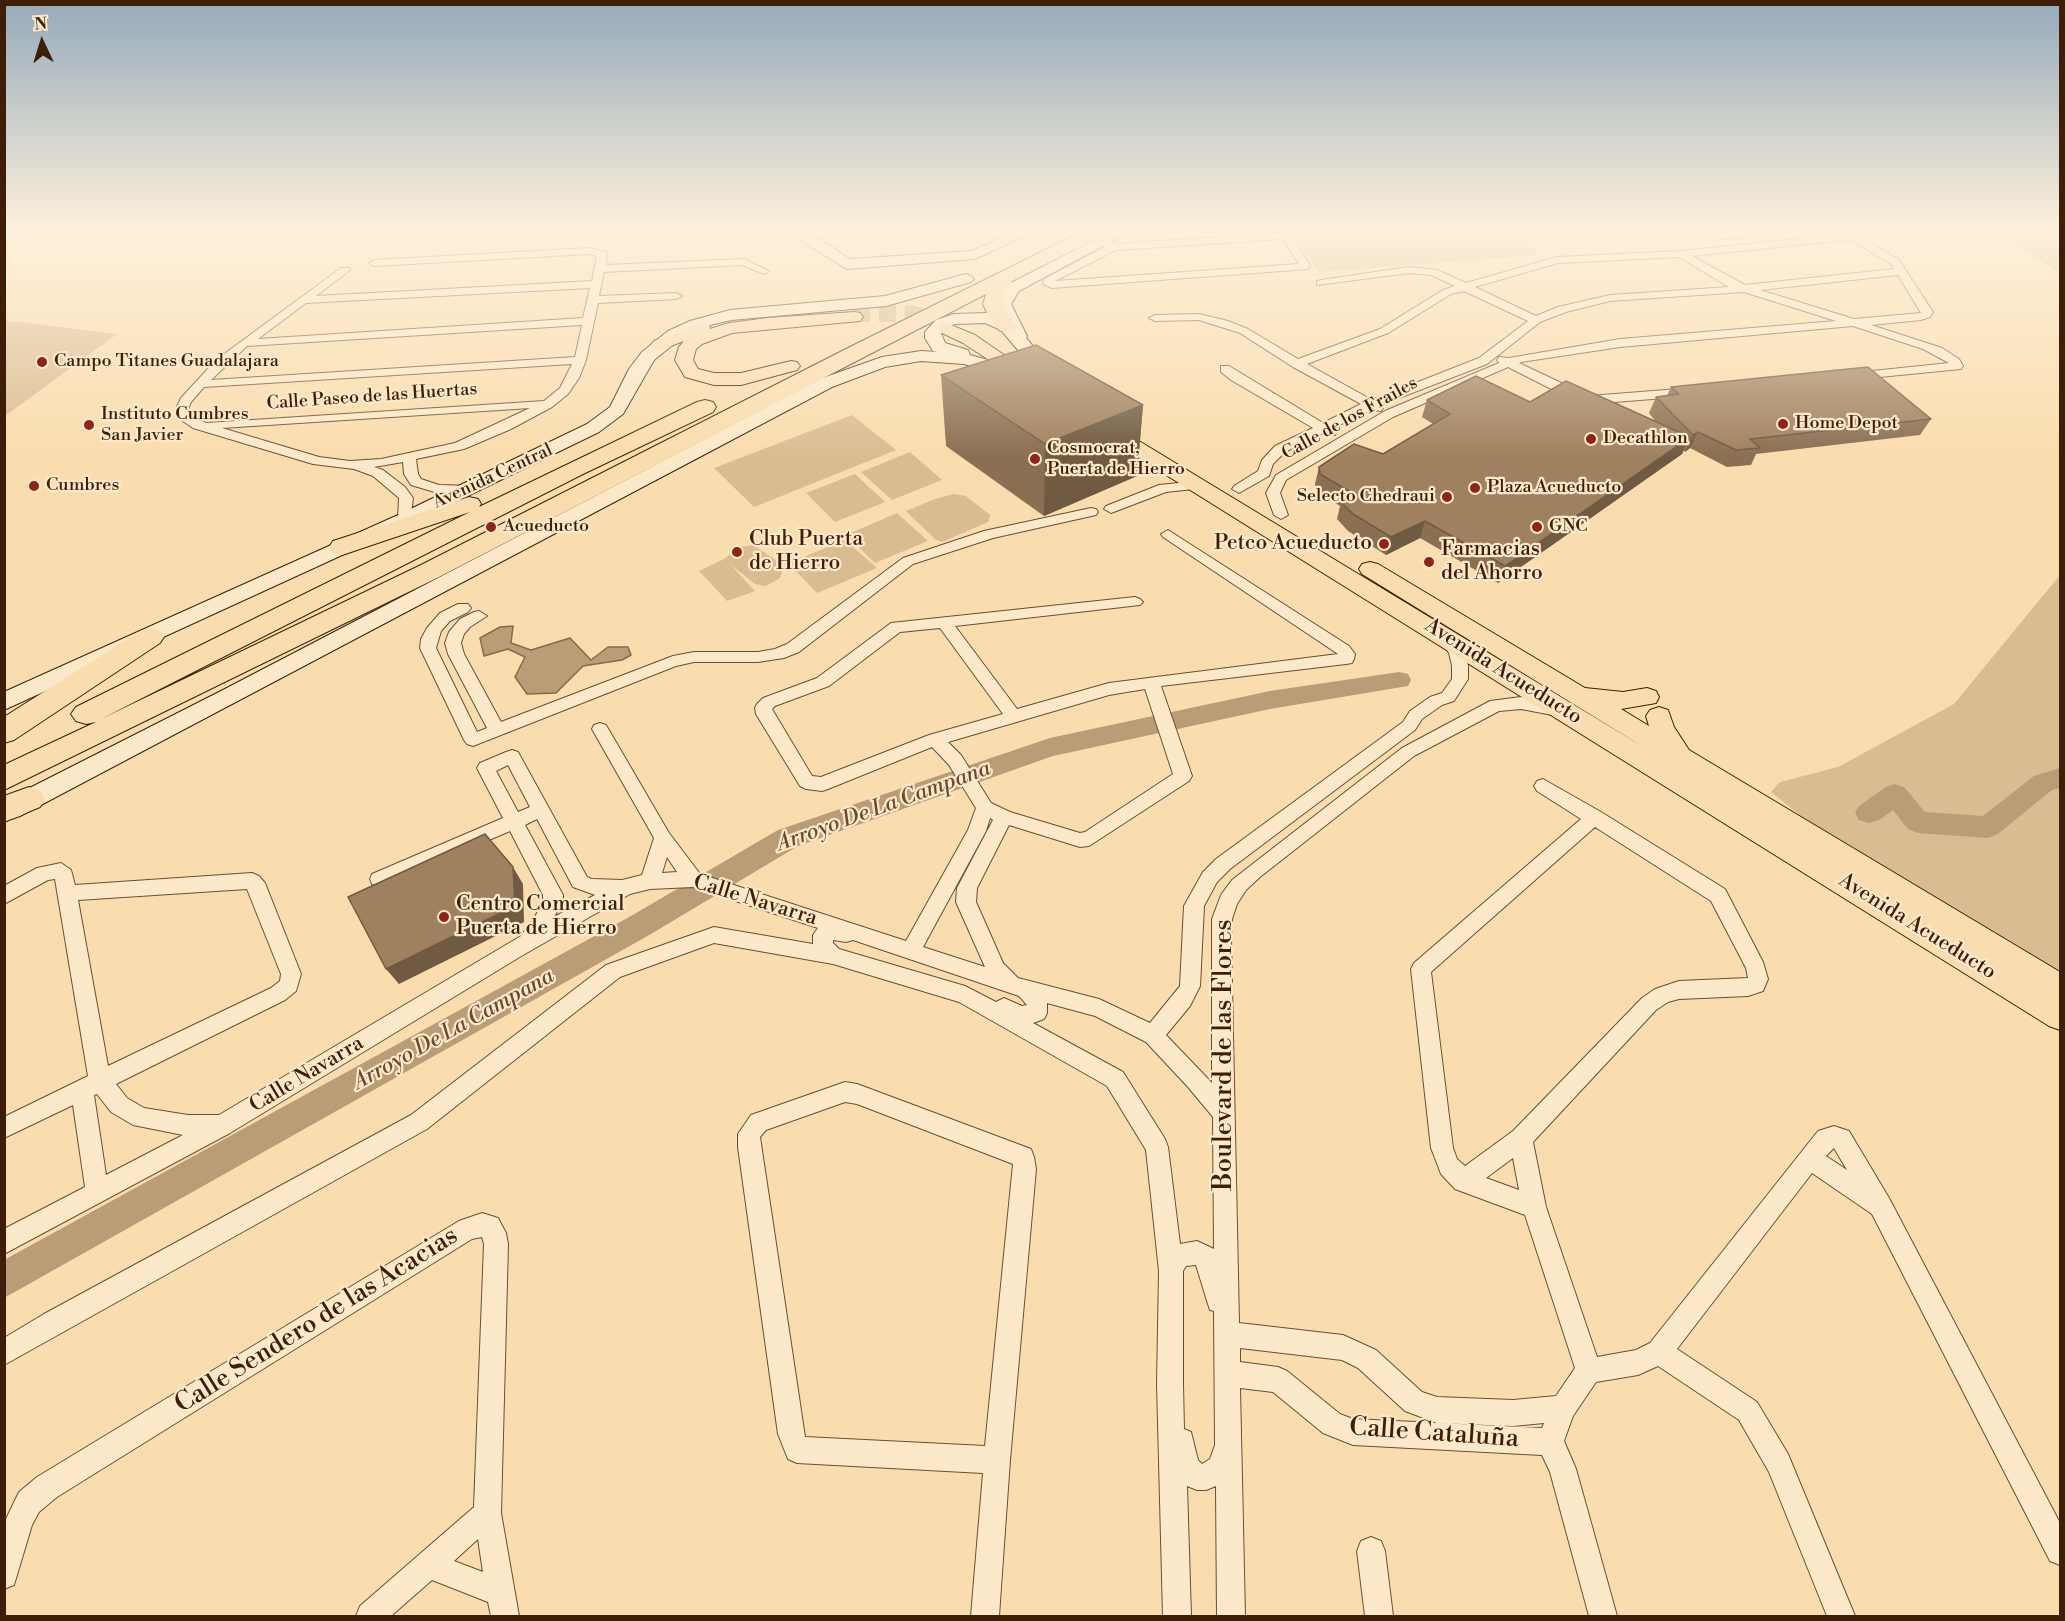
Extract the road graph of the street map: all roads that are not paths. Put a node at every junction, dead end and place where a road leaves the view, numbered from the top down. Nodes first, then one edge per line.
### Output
1 (295, 306) edge
2 (593, 306) edge
3 (829, 306) tunnel mouth
4 (918, 306) edge
5 (941, 306) edge
6 (994, 306) edge
7 (1003, 306) edge
8 (1425, 306) edge
9 (1507, 306) edge
10 (1577, 306) edge
11 (1800, 306) edge
12 (1923, 306) edge
13 (1155, 318) dead end
14 (1536, 320) junction
15 (589, 321) junction
16 (1854, 323) junction
17 (949, 326) tunnel mouth
18 (1007, 327) junction
19 (244, 343) junction
20 (660, 345) junction
21 (1026, 350) junction
22 (1494, 355) junction
23 (580, 360) junction
24 (1506, 362) junction
25 (1297, 364) junction
26 (1225, 369) dead end
27 (801, 370) junction
28 (1004, 370) junction
29 (1835, 379) edge
30 (201, 384) junction
31 (1054, 387) junction
32 (1707, 391) edge
33 (548, 404) junction
34 (1370, 405) junction
35 (1389, 414) junction
36 (198, 425) junction
37 (1322, 428) junction
38 (1345, 440) junction
39 (683, 457) junction
40 (409, 458) junction
41 (1158, 461) junction
42 (379, 468) junction
43 (575, 469) junction
44 (416, 482) junction
45 (1160, 485) junction
46 (1198, 485) junction
47 (467, 489) junction
48 (1239, 489) junction
49 (400, 490) junction
50 (1281, 515) junction
51 (405, 519) junction
52 (1168, 534) dead end
53 (342, 547) junction
54 (480, 565) junction
55 (430, 571) junction
56 (1135, 602) dead end
57 (462, 608) dead end
58 (479, 616) dead end
59 (944, 622) junction
60 (1444, 636) junction
61 (150, 637) junction
62 (248, 676) junction
63 (1151, 682) junction
64 (1569, 701) junction
65 (4, 702) edge
66 (1014, 717) junction
67 (974, 727) junction
68 (600, 729) dead end
69 (497, 730) junction
70 (4, 732) edge
71 (935, 739) junction
72 (4, 755) edge
73 (1681, 757) junction
74 (962, 770) junction
75 (1347, 772) junction
76 (4, 779) edge
77 (1365, 785) junction
78 (1543, 786) dead end
79 (11, 805) edge
80 (985, 808) junction
81 (541, 810) junction
82 (1004, 817) junction
83 (1595, 817) junction
84 (513, 822) junction
85 (663, 838) junction
86 (379, 879) dead end
87 (650, 881) junction
88 (704, 882) junction
89 (625, 887) junction
90 (66, 893) junction
91 (4, 896) edge
92 (883, 941) junction
93 (516, 949) junction
94 (911, 951) junction
95 (833, 956) junction
96 (1020, 987) junction
97 (2061, 987) edge
98 (965, 995) junction
99 (2061, 1016) edge
100 (1153, 1035) junction
101 (91, 1085) junction
102 (1223, 1113) junction
103 (222, 1126) junction
104 (4, 1128) edge
105 (1521, 1139) junction
106 (1809, 1158) junction
107 (1463, 1181) junction
108 (97, 1192) junction
109 (1881, 1206) junction
110 (1534, 1207) junction
111 (4, 1242) edge
112 (1171, 1271) junction
113 (1226, 1328) junction
114 (1659, 1352) junction
115 (4, 1353) edge
116 (1589, 1371) junction
117 (1228, 1373) junction
118 (1170, 1384) junction
119 (1563, 1408) junction
120 (1550, 1442) junction
121 (1229, 1444) junction
122 (997, 1460) junction
123 (487, 1513) junction
124 (1371, 1551) dead end
125 (2061, 1551) edge
126 (428, 1565) junction
127 (4, 1575) edge
128 (503, 1604) edge
129 (370, 1617) edge
130 (985, 1617) edge
131 (1177, 1617) edge
132 (1231, 1617) edge
133 (1378, 1617) edge
134 (1603, 1617) edge
135 (1841, 1617) edge

1 - 19 street
2 - 15 street
3 - 20 main road, Avenida Central
4 - 27 highway
5 - 27 highway
6 - 18 highway
7 - 21 main road
8 - 25 street
9 - 14 street
10 - 14 street, Calle de los Frailes
11 - 16 street
12 - 16 street, Calle de los Frailes
13 - 25 street
14 - 22 street, Calle de los Frailes
15 - 19 street
15 - 23 street
16 - 24 street, Calle de los Frailes
16 - 29 street
17 - 31 main road
18 - 21 main road
18 - 28 main road
19 - 30 street
20 - 27 main road
20 - 47 main road, Avenida Central
21 - 31 main road
22 - 24 street
22 - 34 street, Calle de los Frailes
23 - 30 street
23 - 33 street
24 - 32 street
24 - 35 street, Calle de los Frailes
25 - 34 street
26 - 37 street
27 - 39 highway
27 - 43 highway
27 - 55 highway
28 - 31 main road
28 - 39 main road
30 - 36 street
33 - 36 street, Calle Paseo de las Huertas
33 - 40 street
34 - 35 street
34 - 37 street, Calle de los Frailes
35 - 38 street, Calle de los Frailes
36 - 42 street
37 - 38 street
37 - 48 street, Calle de los Frailes
38 - 50 street, Calle de los Frailes
39 - 54 main road
40 - 42 street
40 - 44 street
41 - 45 street
41 - 46 main road, Avenida Acueducto
41 - 48 main road, Avenida Acueducto
42 - 49 street
43 - 53 highway
43 - 72 highway
44 - 47 street
44 - 49 street
45 - 46 street
45 - 69 street
46 - 60 main road, Avenida Acueducto
47 - 51 main road, Avenida Central
48 - 50 main road, Avenida Acueducto
49 - 51 street
50 - 64 main road, Avenida Acueducto
51 - 53 main road, Avenida Central
52 - 63 street
53 - 61 main road, Avenida Central
54 - 62 main road
54 - 79 main road
55 - 62 highway
55 - 76 highway
56 - 59 street
57 - 69 street
58 - 69 street
59 - 66 street
59 - 71 street
60 - 64 main road, Avenida Acueducto
60 - 75 street, Boulevard de las Flores
61 - 65 main road, Avenida Central
61 - 70 highway
62 - 79 main road
63 - 66 street
63 - 82 street
64 - 73 main road, Avenida Acueducto
64 - 73 main road
64 - 77 street, Boulevard de las Flores
64 - 99 main road, Avenida Acueducto
66 - 67 street
67 - 71 street
67 - 74 street
68 - 85 street
71 - 74 street
73 - 97 main road, Avenida Acueducto
74 - 80 street
75 - 77 street
75 - 100 street, Boulevard de las Flores
77 - 102 street, Boulevard de las Flores
78 - 83 street
80 - 82 street
80 - 94 street
81 - 84 street
81 - 84 street
81 - 89 street
82 - 96 street
83 - 105 street
83 - 107 street
84 - 86 street
84 - 93 street
85 - 87 street
85 - 88 street
87 - 88 street, Calle Navarra
87 - 89 street, Calle Navarra
88 - 92 street, Calle Navarra
89 - 93 street, Calle Navarra
90 - 91 street
90 - 101 street
90 - 101 street
92 - 94 street, Calle Navarra
92 - 95 street
93 - 103 street, Calle Navarra
94 - 96 street, Calle Navarra
95 - 98 street, Calle Navarra
95 - 115 street, Calle Navarra
96 - 98 street
96 - 100 street, Calle Navarra
98 - 112 street, Calle Navarra
100 - 102 street, Calle Navarra
101 - 103 street
101 - 104 street
101 - 108 street
102 - 113 street, Boulevard de las Flores
103 - 108 street, Calle Navarra
105 - 107 street
105 - 110 street
106 - 109 street
106 - 109 street
106 - 114 street
107 - 110 street
108 - 111 street, Calle Navarra
109 - 125 street
110 - 116 street
112 - 113 street
112 - 118 street
113 - 117 street, Boulevard de las Flores
113 - 119 street, Calle Cataluña
114 - 116 street
114 - 135 street
116 - 119 street
117 - 120 street, Calle Cataluña
117 - 121 street, Boulevard de las Flores
118 - 121 street
118 - 131 street
119 - 120 street
120 - 134 street
121 - 132 street, Boulevard de las Flores
122 - 122 street
122 - 130 street
123 - 126 street
123 - 127 street, Calle Sendero de las Acacias
123 - 128 street, Calle Sendero de las Acacias
124 - 133 street
126 - 128 street, Calle Sendero de las Acacias
126 - 129 street

